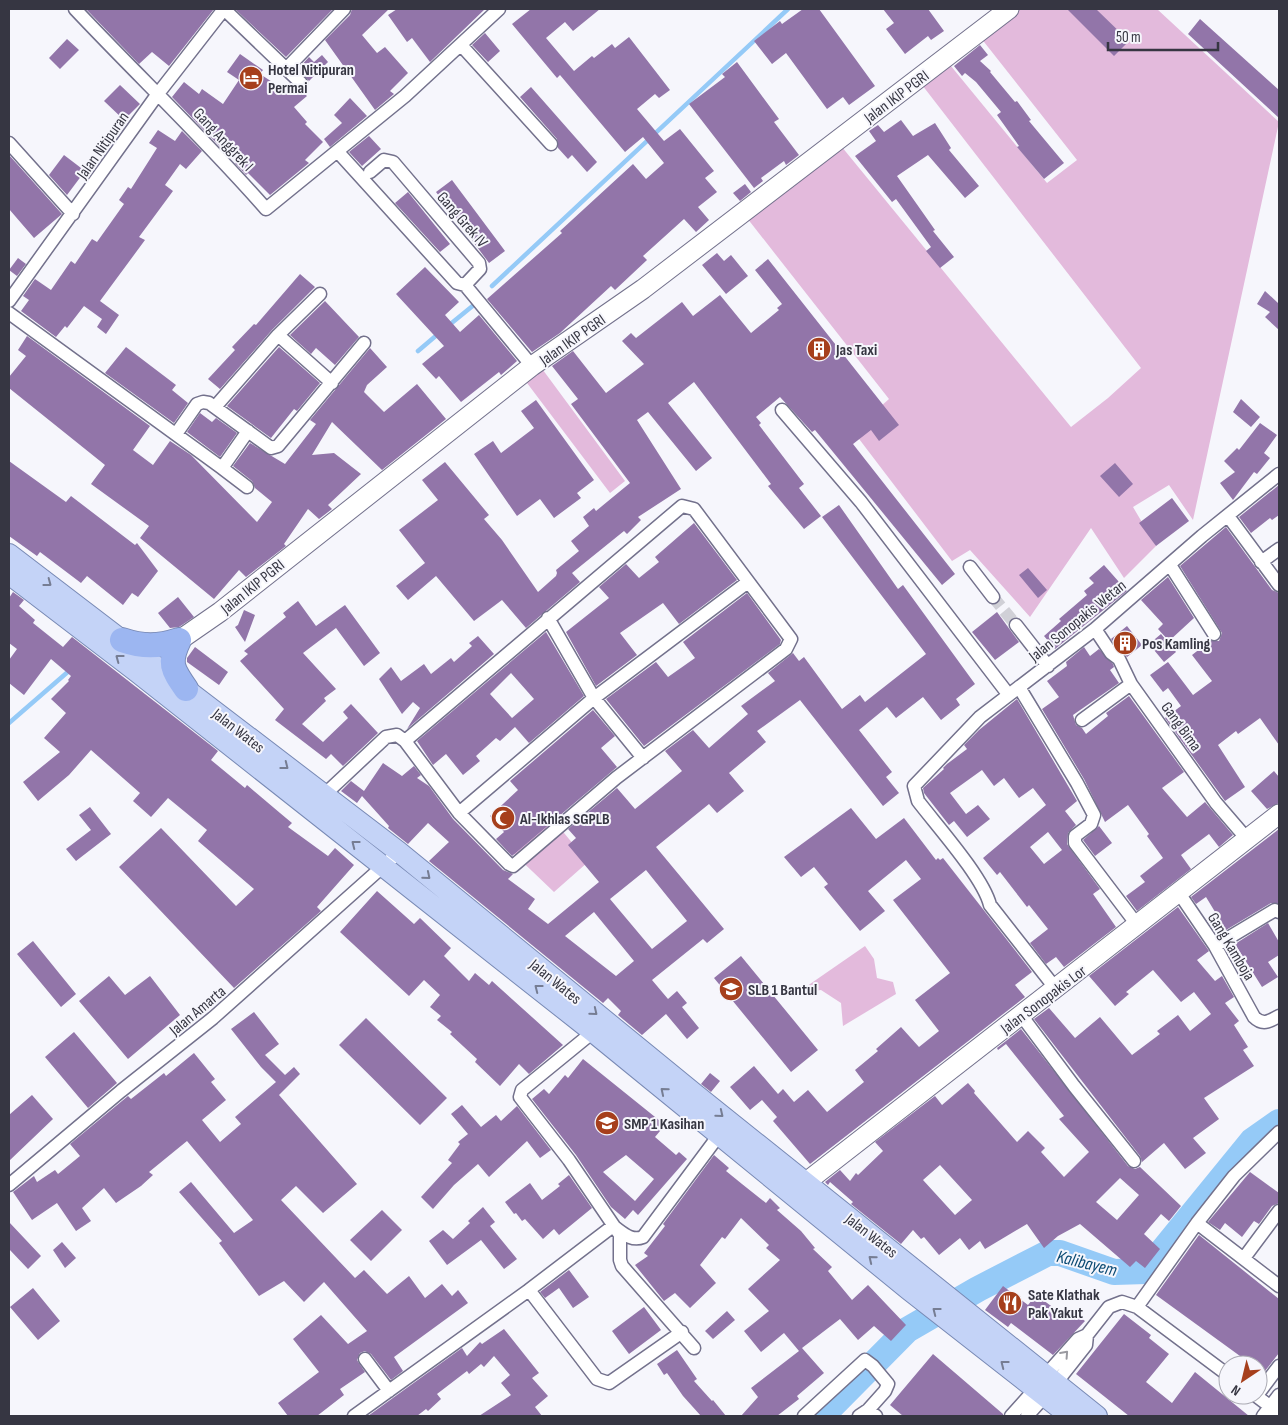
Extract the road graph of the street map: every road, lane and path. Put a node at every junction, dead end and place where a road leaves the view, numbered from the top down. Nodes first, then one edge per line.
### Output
1 (75, 9) edge
2 (224, 9) edge
3 (344, 9) edge
4 (499, 9) edge
5 (1009, 9) edge
6 (461, 45) junction
7 (287, 68) junction
8 (301, 83) dead end
9 (157, 95) junction
10 (9, 143) edge
11 (551, 144) dead end
12 (338, 152) junction
13 (370, 172) dead end
14 (73, 214) junction
15 (465, 285) junction
16 (320, 294) dead end
17 (9, 301) edge
18 (9, 312) edge
19 (278, 335) junction
20 (364, 343) dead end
21 (532, 366) junction
22 (332, 383) junction
23 (215, 407) junction
24 (782, 410) dead end
25 (248, 431) junction
26 (176, 434) junction
27 (222, 468) junction
28 (1279, 474) edge
29 (247, 487) dead end
30 (1228, 516) junction
31 (1279, 550) edge
32 (9, 554) edge
33 (1261, 562) junction
34 (1170, 565) junction
35 (970, 567) dead end
36 (9, 574) edge
37 (748, 582) junction
38 (1279, 585) edge
39 (993, 597) tunnel mouth
40 (548, 618) junction
41 (1016, 626) tunnel mouth
42 (1095, 629) junction
43 (1214, 634) dead end
44 (122, 640) junction
45 (179, 640) junction
46 (144, 666) junction
47 (1048, 666) junction
48 (1131, 684) junction
49 (1019, 687) junction
50 (186, 689) junction
51 (1008, 694) junction
52 (594, 698) junction
53 (1082, 720) dead end
54 (405, 741) junction
55 (643, 758) junction
56 (323, 796) junction
57 (459, 813) junction
58 (1279, 814) edge
59 (1247, 839) junction
60 (399, 852) junction
61 (384, 866) junction
62 (1179, 893) junction
63 (1279, 912) edge
64 (1138, 926) junction
65 (1215, 946) junction
66 (1056, 989) junction
67 (1022, 1015) junction
68 (1279, 1016) edge
69 (593, 1032) junction
70 (1279, 1132) edge
71 (719, 1135) junction
72 (1134, 1161) dead end
73 (805, 1183) junction
74 (9, 1185) edge
75 (1279, 1211) edge
76 (1197, 1223) junction
77 (613, 1226) junction
78 (1244, 1258) junction
79 (917, 1284) junction
80 (1279, 1286) edge
81 (529, 1290) junction
82 (1137, 1307) junction
83 (682, 1332) junction
84 (694, 1348) dead end
85 (365, 1359) dead end
86 (1279, 1366) edge
87 (1218, 1368) edge
88 (1268, 1380) edge
89 (1045, 1386) junction
90 (389, 1391) junction
91 (1279, 1395) edge
92 (1271, 1412) edge
93 (868, 1414) edge
94 (354, 1416) edge
95 (804, 1416) edge
96 (1011, 1416) edge
97 (1027, 1416) edge
98 (1070, 1416) edge
99 (1097, 1416) edge

1 - 9 street, Gang Anggrek I
2 - 7 street
2 - 9 street, Jalan Nitipuran
3 - 7 street
4 - 6 street
5 - 21 main road, Jalan IKIP PGRI
6 - 11 street
6 - 12 street
7 - 8 street
9 - 12 street, Gang Anggrek I
9 - 14 street, Jalan Nitipuran
10 - 14 street
12 - 15 street
13 - 15 street, Gang Grek IV
14 - 17 street, Jalan Nitipuran
15 - 21 street
16 - 19 street
18 - 26 street
19 - 22 street
19 - 23 street
20 - 22 street
21 - 45 main road, Jalan IKIP PGRI
22 - 25 street
23 - 25 street
23 - 26 street
24 - 51 street
25 - 27 street
26 - 27 street
27 - 29 street
28 - 30 street, Jalan Sonopakis Wetan
30 - 33 street
30 - 34 street, Jalan Sonopakis Wetan
31 - 33 street
32 -> 44 main road, Jalan Wates
33 - 38 street
34 - 42 street, Jalan Sonopakis Wetan
34 - 43 street
35 - 39 street
46 -> 36 main road, Jalan Wates
37 - 40 street
37 - 52 street
37 - 55 street
40 - 52 street
40 - 54 street
41 - 47 street
42 - 47 street, Jalan Sonopakis Wetan
42 - 48 street, Gang Bima
44 - 45 highway
44 - 46 main road, Jalan Wates
45 - 46 main road, Jalan IKIP PGRI
45 - 50 highway
46 - 50 main road, Jalan Wates
61 -> 46 main road, Jalan Wates
47 - 49 street, Jalan Sonopakis Wetan
48 - 53 street
48 - 59 street, Gang Bima
49 - 51 street, Jalan Sonopakis Wetan
49 - 64 street
50 -> 56 main road, Jalan Wates
51 - 66 street, Jalan Sonopakis Wetan
52 - 55 street
52 - 57 street
54 - 56 street
54 - 57 street
55 - 57 street
56 - 60 main road, Jalan Wates
58 - 59 main road, Jalan Sonopakis Lor
59 - 62 main road, Jalan Sonopakis Lor
60 - 61 street, Jalan Amarta
60 -> 73 main road, Jalan Wates
69 -> 61 main road, Jalan Wates
61 - 74 street, Jalan Amarta
62 - 64 main road, Jalan Sonopakis Lor
62 - 65 street, Gang Kamboja
63 - 65 street
64 - 66 main road, Jalan Sonopakis Lor
65 - 68 street, Gang Kamboja
66 - 67 main road, Jalan Sonopakis Lor
67 - 72 street
67 - 73 main road, Jalan Sonopakis Lor
71 -> 69 main road, Jalan Wates
69 - 77 street
70 - 76 street
71 - 77 street
79 -> 71 main road, Jalan Wates
73 - 79 main road, Jalan Wates
75 - 78 street
76 - 78 street
76 - 82 street
77 - 81 street
77 - 83 street
78 - 80 street
79 - 89 main road, Jalan Wates
81 - 83 street
81 - 90 street
82 - 87 street
82 - 89 street
83 - 84 street
85 - 90 street
86 - 88 street
89 - 96 street
89 - 97 street
89 - 98 main road, Jalan Wates
89 - 99 main road, Jalan Wates
90 - 94 street
91 - 92 street
93 - 95 street

